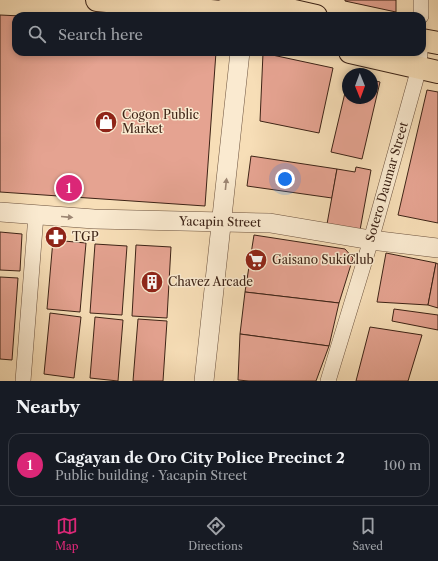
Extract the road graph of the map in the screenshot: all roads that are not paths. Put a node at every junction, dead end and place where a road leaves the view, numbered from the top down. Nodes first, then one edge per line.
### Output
1 (97, 0) edge
2 (246, 0) edge
3 (422, 0) edge
4 (206, 12) edge
5 (227, 12) edge
6 (244, 12) edge
7 (298, 12) edge
8 (421, 12) edge
9 (426, 41) edge
10 (438, 43) edge
11 (240, 56) edge
12 (375, 56) edge
13 (426, 64) edge
14 (0, 212) edge
15 (36, 215) junction
16 (222, 222) junction
17 (371, 240) junction
18 (438, 248) edge
19 (23, 381) edge
20 (204, 381) edge
21 (328, 381) edge

1 - 4 main road
2 - 5 main road
2 - 6 street
2 - 7 main road
3 - 8 street
9 - 10 main road
16 -> 11 street
12 - 13 main road
13 - 17 street, Sotero Daumar Street
14 - 15 street, Yacapin Street
15 -> 16 street, Yacapin Street
15 - 19 street
16 - 17 street, Yacapin Street
16 - 20 street
17 - 18 street, Yacapin Street
17 - 21 street, Sotero Daumar Street

